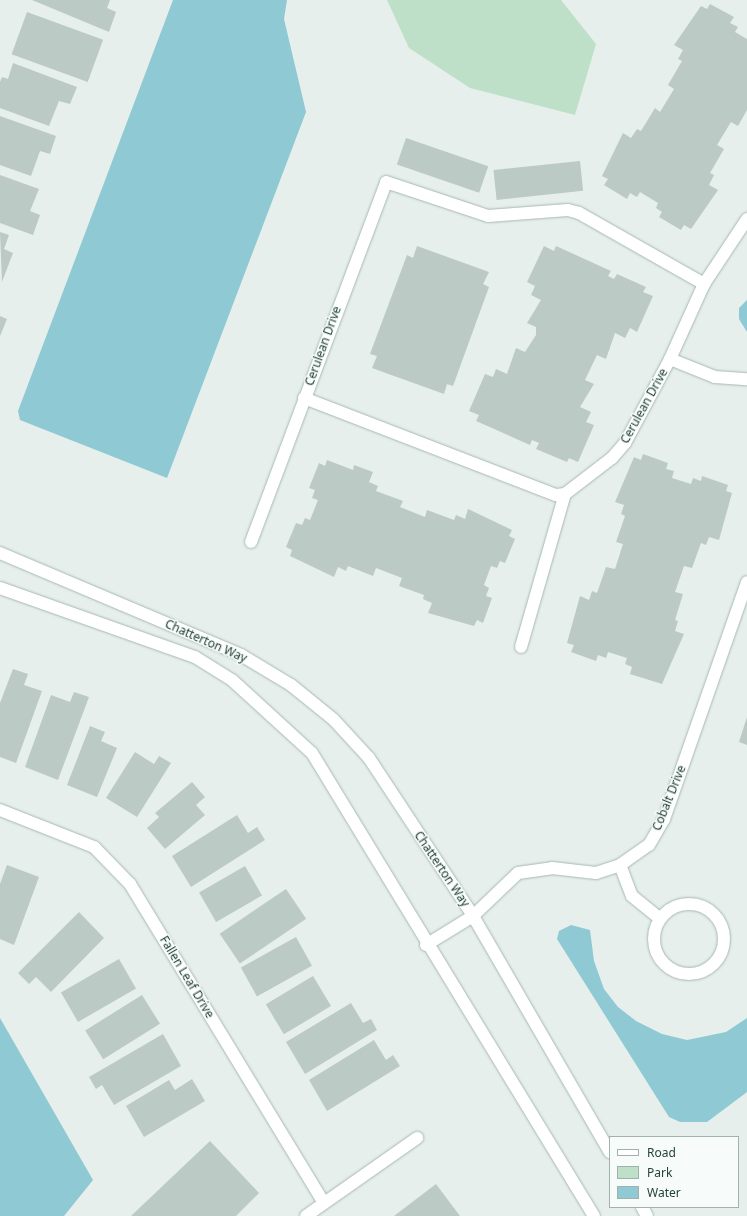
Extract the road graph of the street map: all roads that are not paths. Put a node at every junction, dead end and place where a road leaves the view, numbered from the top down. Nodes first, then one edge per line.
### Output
1 (747, 219) edge
2 (704, 284) junction
3 (670, 359) junction
4 (747, 379) edge
5 (304, 398) junction
6 (565, 494) junction
7 (251, 542) dead end
8 (0, 553) edge
9 (747, 582) edge
10 (0, 588) edge
11 (522, 647) dead end
12 (0, 810) edge
13 (620, 865) junction
14 (473, 916) junction
15 (660, 919) junction
16 (426, 945) junction
17 (417, 1138) dead end
18 (609, 1150) edge
19 (323, 1201) junction
20 (306, 1216) edge
21 (594, 1216) edge

1 - 2 street, Cerulean Drive
2 - 3 street, Cerulean Drive
2 - 5 street, Cerulean Drive
3 - 4 street
3 - 6 street, Cerulean Drive
5 - 6 street, Cerulean Drive
5 - 7 street
6 - 11 street
8 - 14 street, Chatterton Way
9 - 13 street, Cobalt Drive
10 - 16 street, Chatterton Way
12 - 19 street, Fallen Leaf Drive
13 - 14 street, Cobalt Drive
13 - 15 street
14 - 16 street, Chatterton Way
14 - 18 street, Chatterton Way
15 - 15 street
16 - 21 street, Chatterton Way
17 - 19 street
19 - 20 street

